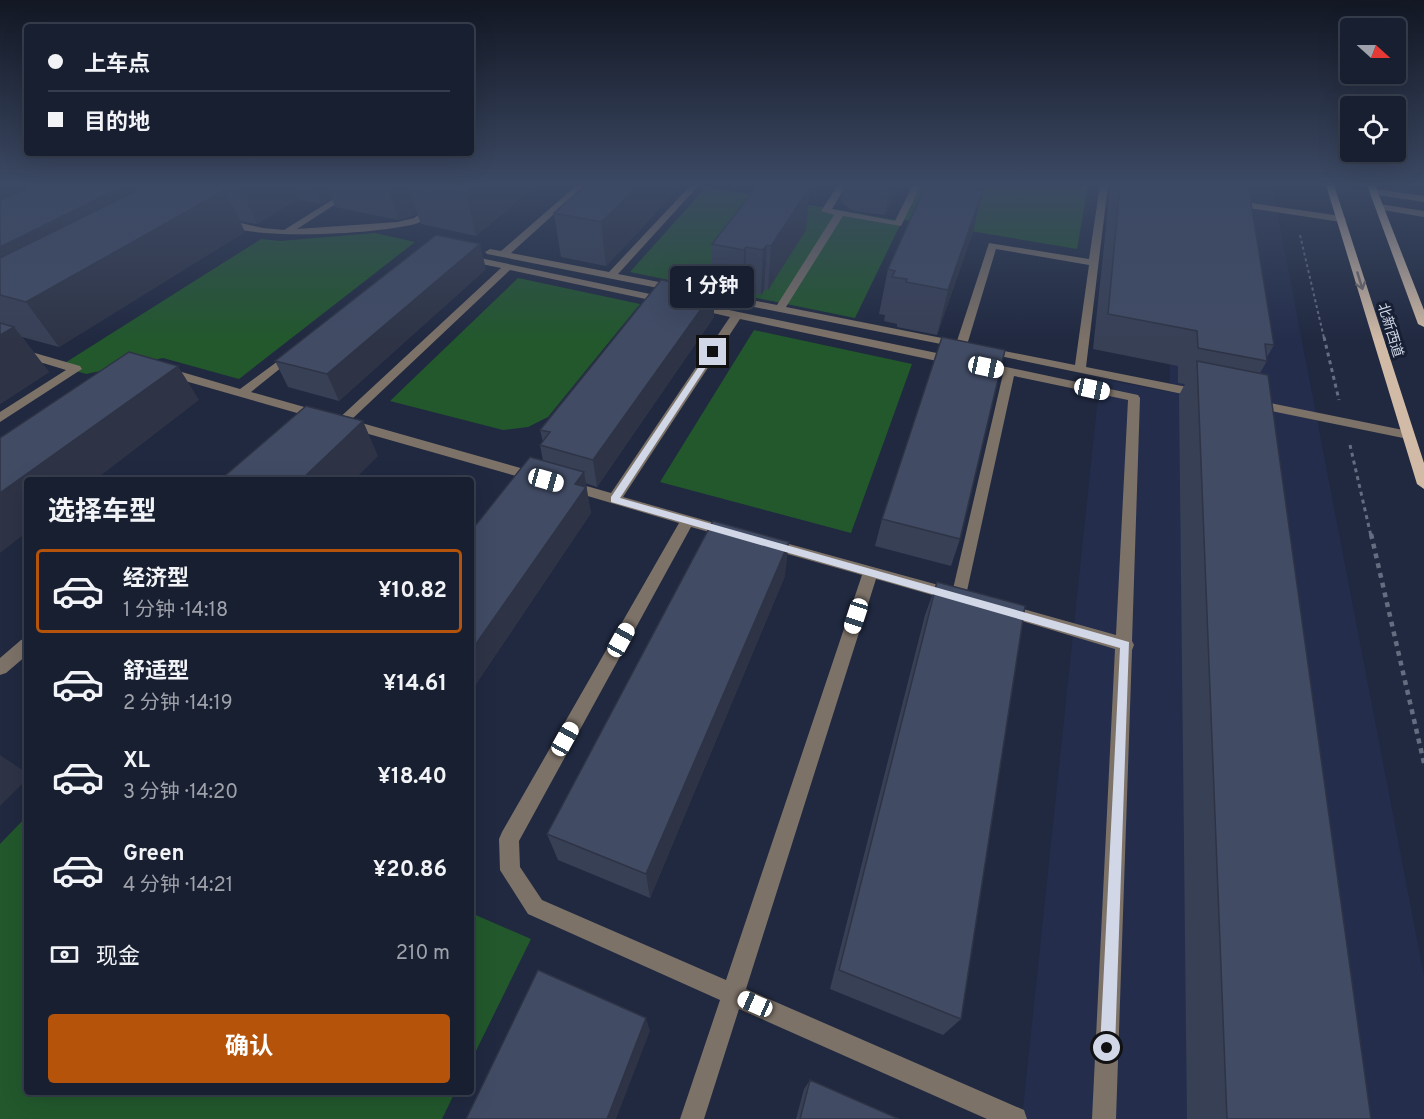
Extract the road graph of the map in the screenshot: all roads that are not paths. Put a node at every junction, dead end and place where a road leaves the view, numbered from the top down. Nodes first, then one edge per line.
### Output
1 (530, 237) edge
2 (647, 237) edge
3 (825, 237) edge
4 (1097, 237) edge
5 (1347, 237) edge
6 (1391, 237) edge
7 (490, 252) dead end
8 (456, 256) edge
9 (506, 261) junction
10 (1094, 263) junction
11 (611, 276) junction
12 (780, 309) junction
13 (737, 315) junction
14 (1424, 324) edge
15 (306, 343) edge
16 (961, 345) junction
17 (1, 347) edge
18 (1080, 369) junction
19 (148, 372) edge
20 (1009, 372) junction
21 (241, 394) junction
22 (1218, 397) edge
23 (1241, 401) edge
24 (0, 418) edge
25 (341, 422) junction
26 (1408, 435) junction
27 (1424, 484) edge
28 (614, 499) junction
29 (688, 520) junction
30 (871, 572) junction
31 (992, 606) edge
32 (1126, 645) junction
33 (24, 648) edge
34 (0, 668) edge
35 (733, 994) junction
36 (692, 1119) edge
37 (1015, 1119) edge
38 (1104, 1119) edge

1 - 9 street
2 - 11 street
3 - 12 street
4 - 10 street
5 -> 26 main road, 北新西道
6 - 14 main road, 北新西道
7 - 9 street
8 - 9 street
9 - 11 street
9 - 13 street
9 - 25 street
10 - 16 street
10 - 18 street
11 - 12 street
12 - 16 street
13 - 20 street
13 - 28 street
15 - 21 street
16 - 18 street
17 - 24 street
18 - 22 street
19 - 21 street
20 - 30 street
20 - 32 street
21 - 25 street
23 - 26 street
25 - 28 street
26 - 27 main road, 北新西道
28 - 29 street
29 - 30 street
29 - 35 street
30 - 35 street
31 - 32 street
32 - 38 street
33 - 34 street
35 - 36 street
35 - 37 street

